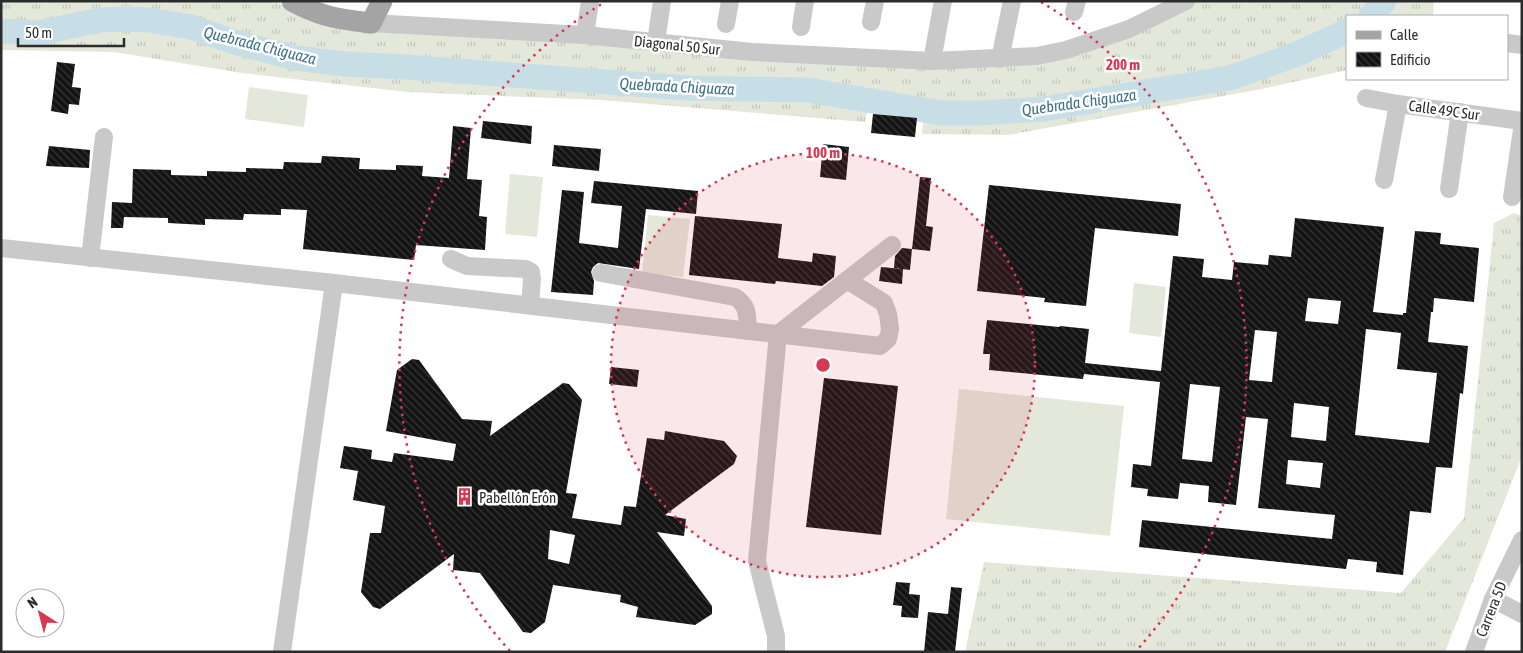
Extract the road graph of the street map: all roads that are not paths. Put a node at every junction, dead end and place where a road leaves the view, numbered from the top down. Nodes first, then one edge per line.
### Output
1 (292, 1) edge
2 (382, 1) edge
3 (590, 1) edge
4 (662, 1) edge
5 (730, 1) edge
6 (806, 1) edge
7 (875, 1) edge
8 (943, 1) edge
9 (1012, 1) edge
10 (1186, 1) edge
11 (871, 22) dead end
12 (371, 23) junction
13 (726, 24) dead end
14 (801, 27) dead end
15 (584, 35) junction
16 (656, 42) junction
17 (1508, 43) edge
18 (1522, 45) edge
19 (1000, 58) junction
20 (932, 61) junction
21 (1366, 98) dead end
22 (1398, 104) junction
23 (1460, 112) junction
24 (1522, 121) edge
25 (1522, 130) edge
26 (104, 137) dead end
27 (1384, 180) dead end
28 (1449, 189) dead end
29 (1512, 197) dead end
30 (892, 245) dead end
31 (1, 248) edge
32 (90, 258) junction
33 (451, 259) dead end
34 (601, 273) dead end
35 (847, 280) junction
36 (334, 283) junction
37 (530, 305) junction
38 (748, 331) junction
39 (778, 334) junction
40 (1522, 540) edge
41 (1493, 599) junction
42 (1522, 614) edge
43 (282, 652) edge
44 (776, 652) edge
45 (1474, 652) edge

1 - 12 main road, Diagonal 50 Sur
2 - 12 main road
3 - 15 street
4 - 16 street
5 - 13 street
6 - 14 street
7 - 11 street
8 - 20 street
9 - 19 street
10 - 19 street, Diagonal 50 Sur
12 - 15 street, Diagonal 50 Sur
15 - 16 street, Diagonal 50 Sur
16 - 20 street, Diagonal 50 Sur
17 - 18 street
19 - 20 street, Diagonal 50 Sur
21 - 22 street, Calle 49C Sur
22 - 23 street, Calle 49C Sur
22 - 27 street
23 - 24 street, Calle 49C Sur
23 - 28 street
25 - 29 street
26 - 32 street
30 - 35 street
31 - 32 street
32 - 36 street
33 - 37 street
34 - 38 street
35 - 39 street
35 - 39 street
36 - 37 street
36 - 43 street
37 - 38 street
38 - 39 street
39 - 44 street
40 - 41 street, Carrera 5D
41 - 42 street
41 - 45 street, Carrera 5D

